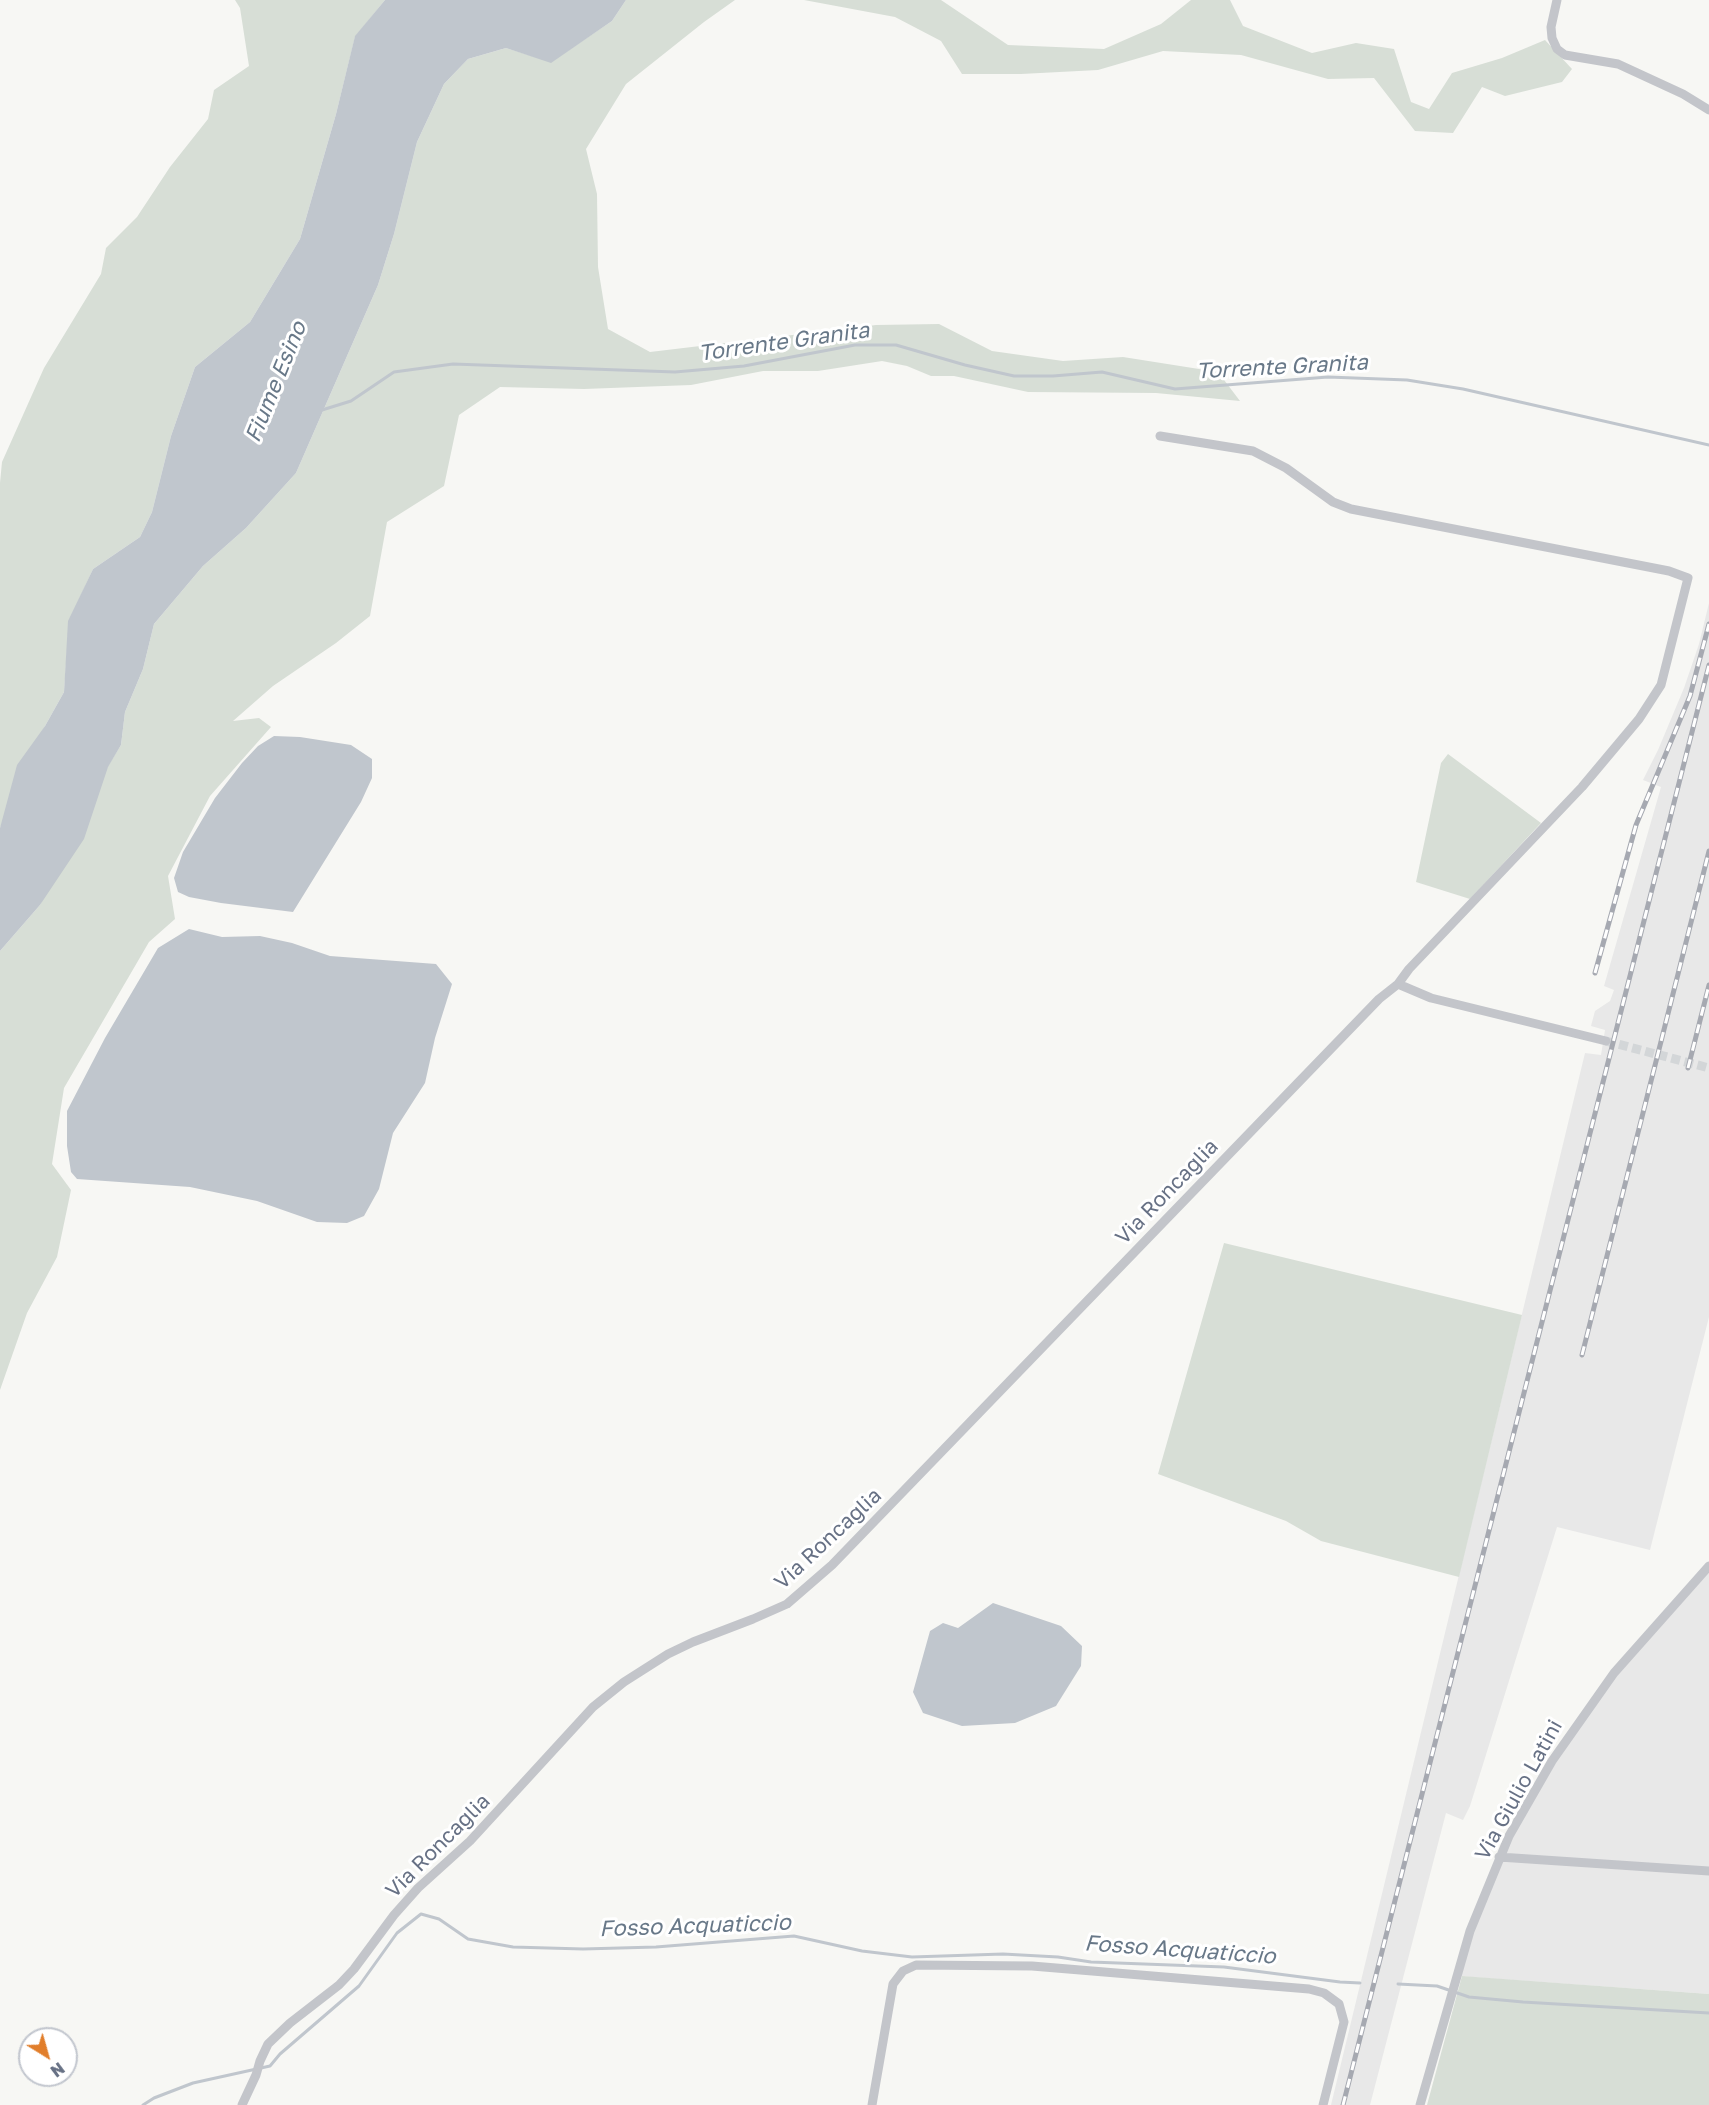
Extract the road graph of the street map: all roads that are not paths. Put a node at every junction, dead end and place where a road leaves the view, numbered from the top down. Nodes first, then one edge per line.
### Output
1 (1557, 0) edge
2 (1709, 110) edge
3 (1160, 436) dead end
4 (1398, 984) junction
5 (1606, 1041) tunnel mouth
6 (1709, 1566) edge
7 (1499, 1857) junction
8 (1709, 1871) edge
9 (242, 2105) edge
10 (872, 2105) edge
11 (1323, 2105) edge
12 (1420, 2105) edge

1 - 2 street
3 - 4 street, Via Roncaglia
4 - 5 street
4 - 9 street, Via Roncaglia
6 - 7 street, Via Giulio Latini
7 - 8 street
7 - 12 street, Via Giulio Latini
10 - 11 street

